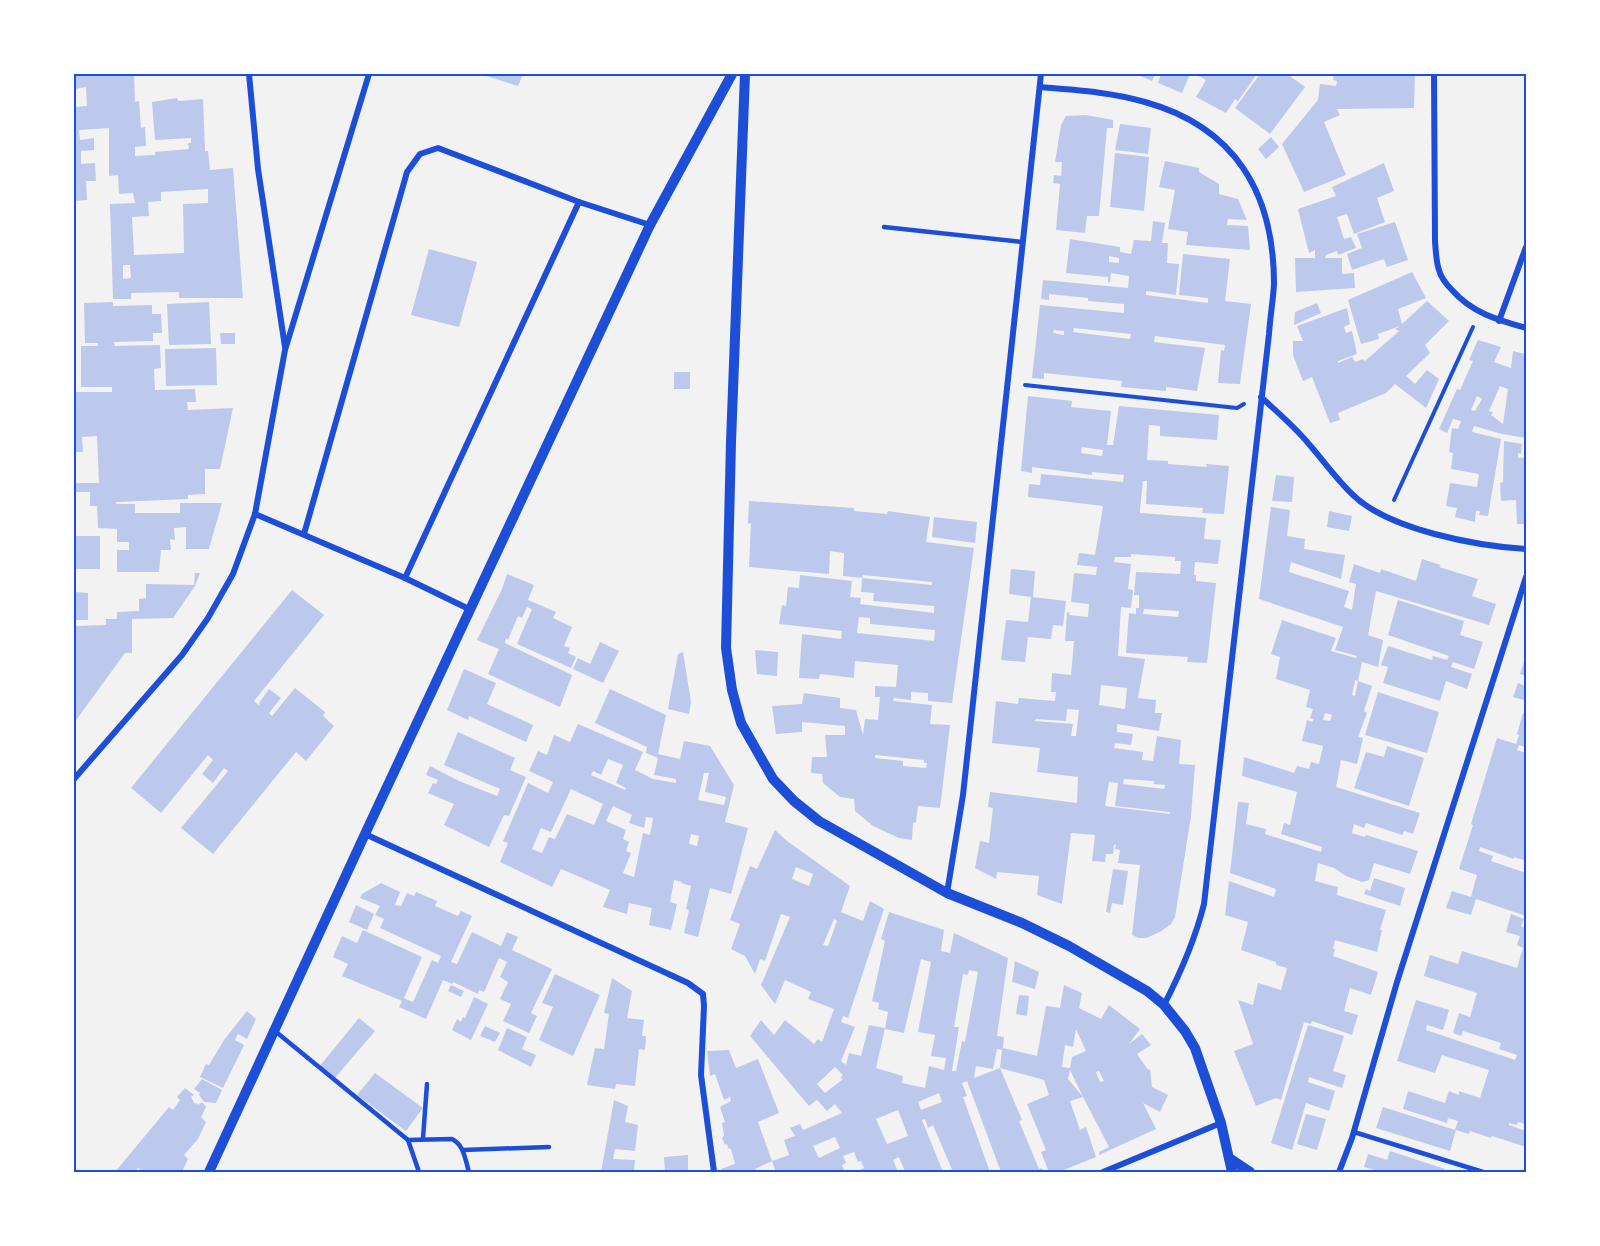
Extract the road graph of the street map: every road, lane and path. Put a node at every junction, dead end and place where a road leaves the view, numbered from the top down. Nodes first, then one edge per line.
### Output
1 (249, 74) edge
2 (369, 74) edge
3 (732, 74) edge
4 (745, 74) edge
5 (1041, 74) edge
6 (1434, 74) edge
7 (1040, 87) junction
8 (579, 202) junction
9 (650, 225) junction
10 (884, 227) dead end
11 (1023, 242) junction
12 (1527, 247) edge
13 (1479, 312) junction
14 (1499, 321) junction
15 (1527, 328) edge
16 (285, 350) junction
17 (1007, 383) junction
18 (1262, 397) junction
19 (255, 514) junction
20 (1386, 517) junction
21 (304, 534) junction
22 (1527, 549) edge
23 (1527, 577) edge
24 (405, 578) junction
25 (471, 610) junction
26 (74, 779) edge
27 (365, 834) junction
28 (947, 893) junction
29 (1164, 1005) junction
30 (275, 1031) junction
31 (427, 1084) dead end
32 (1221, 1123) junction
33 (1354, 1132) junction
34 (423, 1138) junction
35 (408, 1140) junction
36 (549, 1147) dead end
37 (463, 1150) junction
38 (1228, 1158) junction
39 (209, 1173) edge
40 (419, 1173) edge
41 (469, 1173) edge
42 (714, 1173) edge
43 (1103, 1173) edge
44 (1232, 1173) edge
45 (1250, 1173) edge
46 (1339, 1173) edge
47 (1483, 1173) edge

1 - 16 street
2 - 16 street
3 - 9 street
4 - 28 street
5 - 7 street
6 - 13 street
7 - 11 street
7 - 18 street
8 - 9 street
8 - 21 street
8 - 24 street
9 - 25 street
10 - 11 lane
11 - 17 street
12 - 14 street
13 - 14 street
13 - 20 path
14 - 15 street
16 - 19 street
17 - 18 path
17 - 28 street
18 - 20 street
18 - 29 street
19 - 21 street
19 - 26 street
20 - 22 street
21 - 24 street
23 - 33 street
24 - 25 street
25 - 27 street
27 - 30 street
27 - 42 street
28 - 29 street
29 - 32 street
30 - 35 lane
30 - 39 street
31 - 34 lane
32 - 38 street
32 - 43 street
33 - 46 street
33 - 47 lane
34 - 35 lane
34 - 37 lane
35 - 40 lane
36 - 37 lane
37 - 41 lane
38 - 44 street
38 - 45 street

